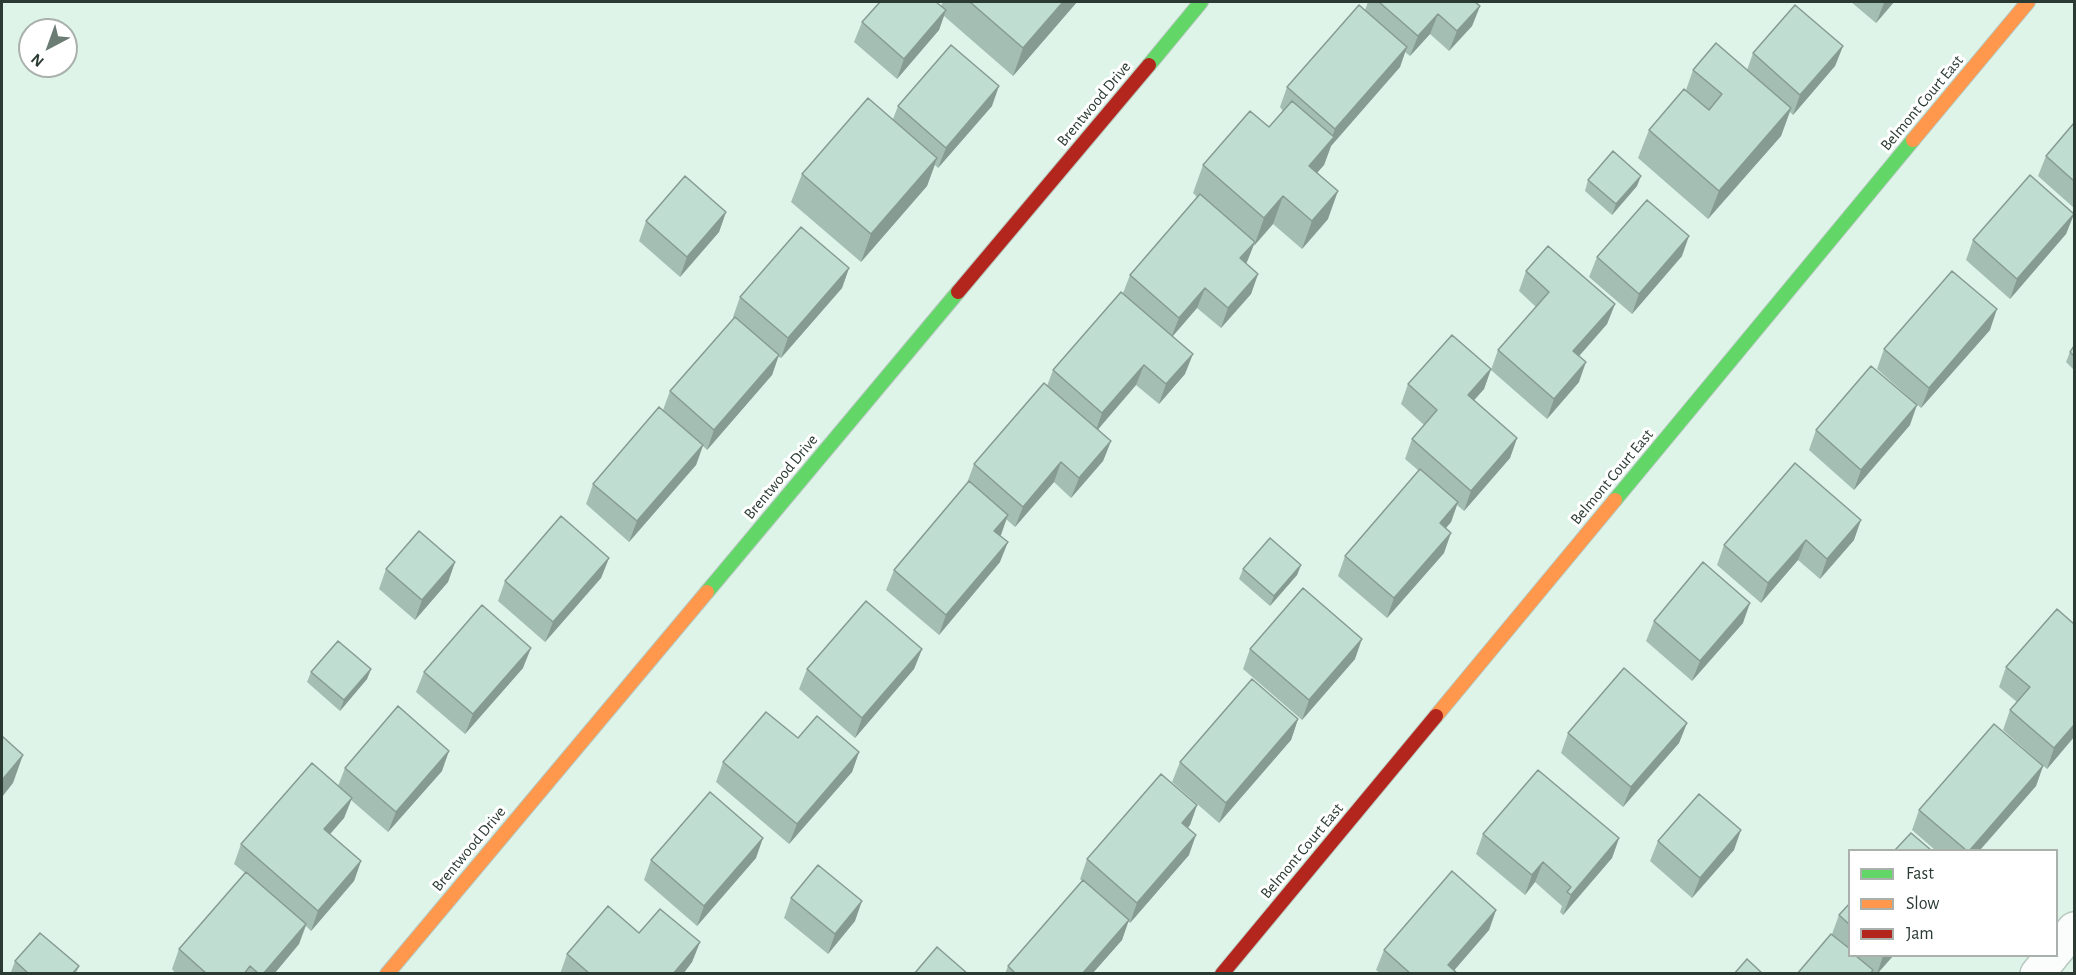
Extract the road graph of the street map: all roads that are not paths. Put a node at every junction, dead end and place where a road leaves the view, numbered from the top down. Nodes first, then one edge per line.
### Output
1 (1201, 2) edge
2 (2028, 2) edge
3 (2074, 929) edge
4 (2058, 949) edge
5 (2051, 957) edge
6 (387, 974) edge
7 (1222, 974) edge
8 (2037, 974) edge

1 - 6 street, Brentwood Drive
2 - 7 street, Belmont Court East
3 - 4 street
5 - 8 street

